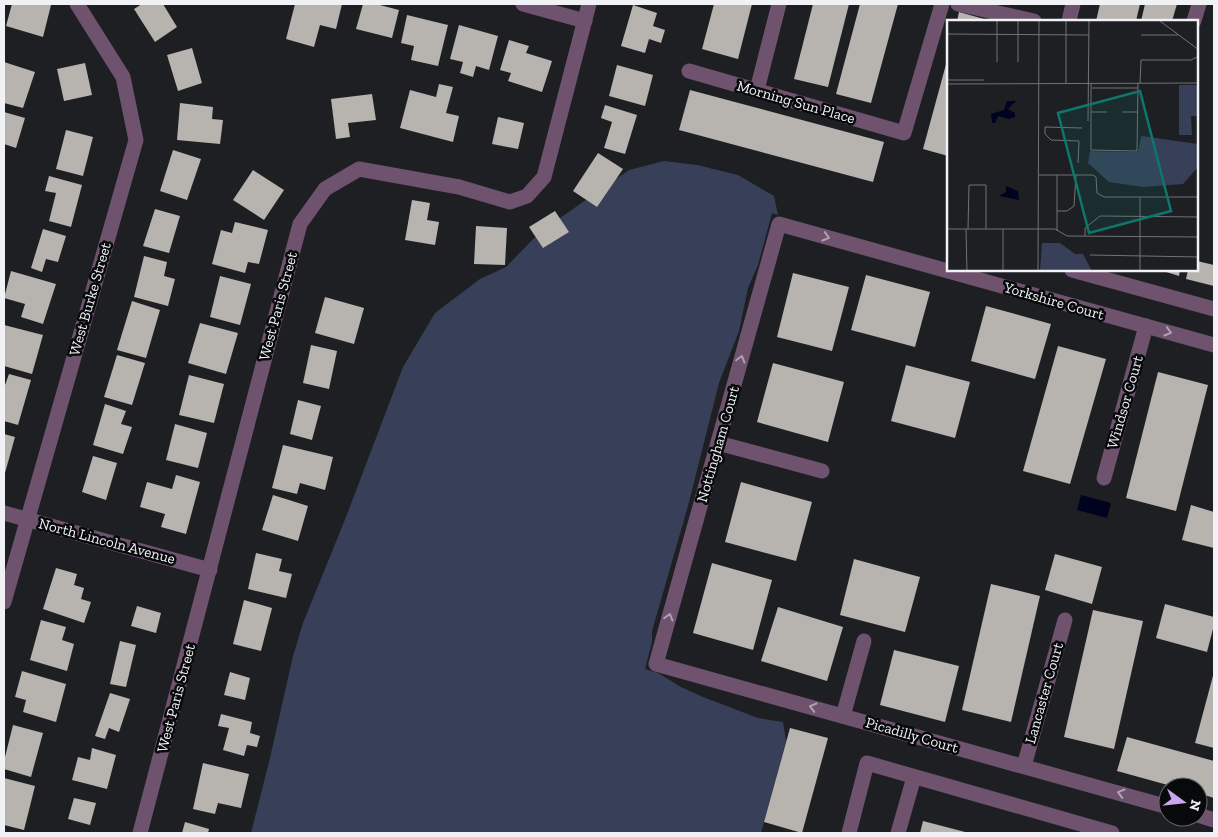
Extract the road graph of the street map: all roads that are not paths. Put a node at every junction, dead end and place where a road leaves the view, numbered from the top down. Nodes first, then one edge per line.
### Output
1 (76, 4) edge
2 (523, 4) edge
3 (589, 4) edge
4 (779, 4) edge
5 (942, 4) edge
6 (958, 4) edge
7 (1074, 4) edge
8 (1199, 4) edge
9 (1030, 20) edge
10 (1069, 20) edge
11 (1194, 20) edge
12 (585, 21) junction
13 (689, 71) dead end
14 (757, 90) junction
15 (779, 224) joint
16 (947, 271) edge
17 (948, 271) edge
18 (1076, 271) edge
19 (1214, 309) edge
20 (1146, 326) junction
21 (1214, 345) edge
22 (718, 443) junction
23 (822, 471) dead end
24 (1104, 478) dead end
25 (4, 513) edge
26 (27, 519) junction
27 (210, 570) junction
28 (4, 602) edge
29 (1065, 620) dead end
30 (864, 641) dead end
31 (656, 664) joint
32 (843, 716) junction
33 (1024, 766) junction
34 (914, 777) junction
35 (1158, 804) edge
36 (140, 833) edge
37 (849, 833) edge
38 (898, 833) edge
39 (1112, 833) edge

1 - 26 street, West Burke Street
2 - 12 street
3 - 12 street, West Paris Street
4 - 14 street
5 - 14 street, Morning Sun Place
6 - 9 street
7 - 10 street
8 - 11 street
12 - 27 street, West Paris Street
13 - 14 street, Morning Sun Place
15 -> 16 street, Yorkshire Court
22 -> 15 street, Nottingham Court
17 -> 20 street, Yorkshire Court
18 - 19 street
20 -> 21 street, Yorkshire Court
20 - 24 street, Windsor Court
22 - 23 street
31 -> 22 street, Nottingham Court
25 - 26 street, North Lincoln Avenue
26 - 27 street, North Lincoln Avenue
26 - 28 street, West Burke Street
27 - 36 street, West Paris Street
29 - 33 street, Lancaster Court
30 - 32 street
32 -> 31 street, Picadilly Court
32 - 33 street, Picadilly Court
35 -> 33 street, Picadilly Court
34 - 37 street
34 - 38 street
34 - 39 street

